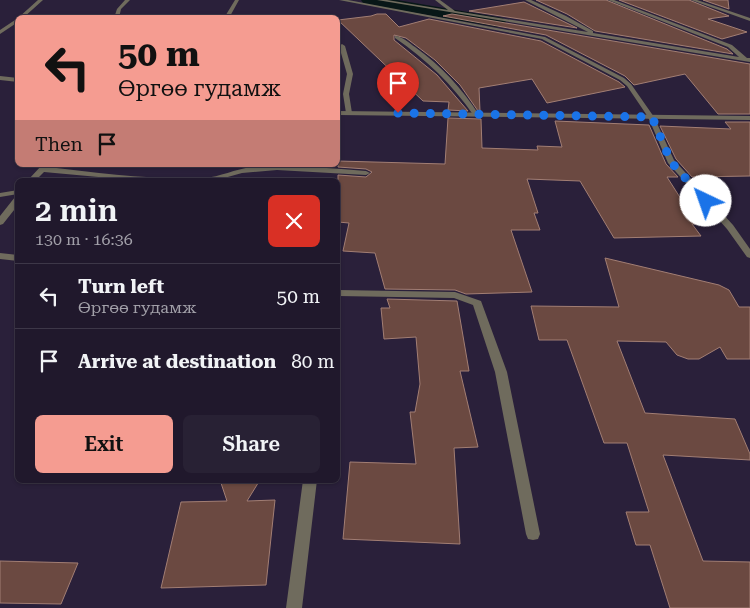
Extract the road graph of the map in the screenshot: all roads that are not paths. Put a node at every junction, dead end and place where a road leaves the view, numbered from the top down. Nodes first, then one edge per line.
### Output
1 (41, 0) edge
2 (128, 0) edge
3 (237, 0) edge
4 (341, 0) edge
5 (379, 0) edge
6 (437, 0) edge
7 (527, 0) edge
8 (610, 0) edge
9 (693, 0) edge
10 (454, 12) junction
11 (23, 15) edge
12 (117, 15) edge
13 (228, 15) edge
14 (750, 20) edge
15 (15, 21) edge
16 (0, 32) edge
17 (599, 36) junction
18 (397, 37) dead end
19 (342, 46) dead end
20 (748, 60) edge
21 (0, 78) edge
22 (15, 80) edge
23 (340, 112) edge
24 (349, 113) junction
25 (476, 115) junction
26 (652, 117) junction
27 (750, 118) edge
28 (43, 167) edge
29 (366, 173) dead end
30 (34, 178) edge
31 (136, 178) edge
32 (218, 178) edge
33 (15, 192) edge
34 (0, 195) edge
35 (15, 203) edge
36 (0, 222) edge
37 (750, 255) edge
38 (0, 256) edge
39 (15, 258) edge
40 (340, 293) edge
41 (310, 483) edge
42 (533, 534) dead end
43 (294, 608) edge

1 - 11 street
2 - 12 street
3 - 13 street
4 - 26 street
5 - 10 street
6 - 10 street
7 - 17 street
8 - 20 street
9 - 14 street
10 - 17 street
15 - 16 street
17 - 20 street
18 - 25 street
19 - 24 street
21 - 22 street
23 - 24 street
24 - 25 street
25 - 26 street
26 - 27 street
26 - 37 street
28 - 30 street
28 - 31 street
29 - 32 street
33 - 34 street
35 - 36 street
38 - 39 street
40 - 42 street
41 - 43 street

